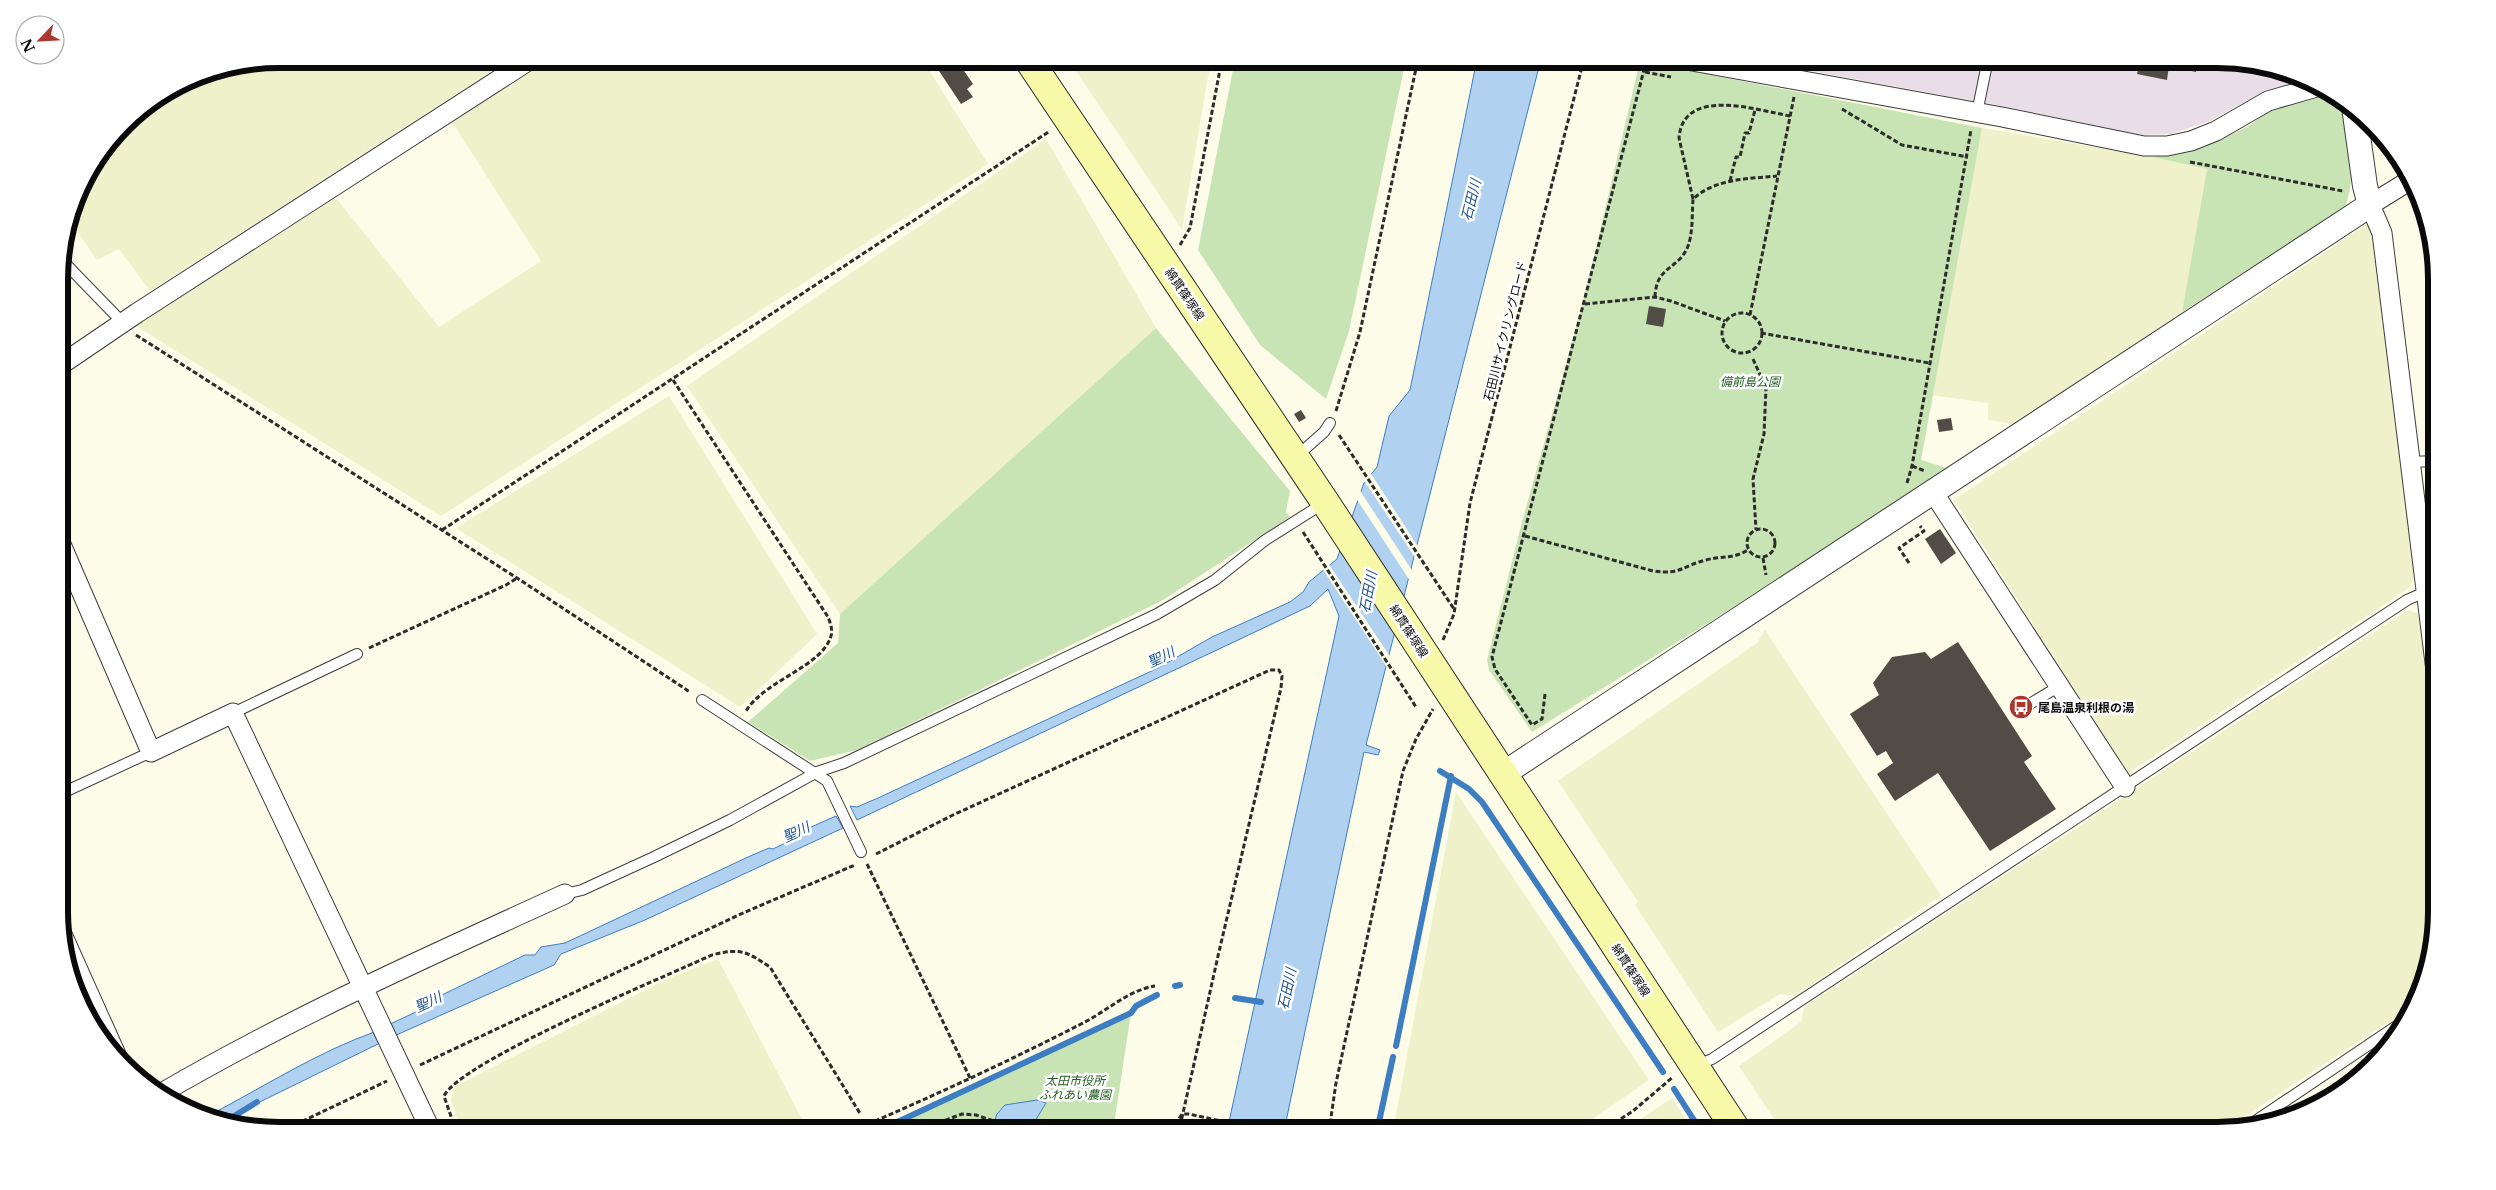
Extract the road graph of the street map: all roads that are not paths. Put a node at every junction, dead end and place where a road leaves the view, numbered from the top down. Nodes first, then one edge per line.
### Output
1 (517, 68) edge
2 (1034, 68) edge
3 (1724, 68) edge
4 (1986, 68) edge
5 (2310, 89) edge
6 (2356, 119) edge
7 (1974, 120) junction
8 (2406, 183) edge
9 (2370, 205) junction
10 (68, 266) edge
11 (123, 323) junction
12 (68, 361) edge
13 (1330, 424) road end
14 (1295, 457) junction
15 (2428, 461) edge
16 (2410, 462) junction
17 (1933, 492) junction
18 (1328, 507) junction
19 (68, 561) edge
20 (2425, 592) junction
21 (2428, 614) edge
22 (357, 654) road end
23 (2058, 687) junction
24 (702, 700) road end
25 (2028, 706) dead end
26 (233, 713) junction
27 (150, 752) junction
28 (818, 772) junction
29 (1503, 774) junction
30 (2125, 787) junction
31 (68, 790) edge
32 (863, 856) road end
33 (564, 894) joint
34 (69, 939) edge
35 (365, 993) junction
36 (2393, 1030) edge
37 (119, 1049) edge
38 (1695, 1066) junction
39 (167, 1090) edge
40 (2261, 1118) edge
41 (427, 1122) edge
42 (1731, 1122) edge

1 - 11 street
2 - 14 main road, 綿貫篠塚線
3 - 7 street
4 - 7 lane
5 - 7 street
6 - 9 street
8 - 9 street
9 - 16 street
9 - 17 street
10 - 11 lane
11 - 12 street
13 - 14 lane
14 - 18 main road, 綿貫篠塚線
15 - 16 lane
16 - 20 street
17 - 23 street
17 - 29 street
18 - 28 lane
18 - 29 main road, 綿貫篠塚線
19 - 27 street
20 - 21 street
20 - 30 lane
22 - 26 lane
23 - 25 lane
23 - 30 street
24 - 28 lane
26 - 27 street
26 - 35 street
27 - 31 lane
28 - 32 lane
28 - 33 lane
29 - 38 main road, 綿貫篠塚線
30 - 38 lane
33 - 35 street
34 - 37 lane
35 - 39 street
35 - 41 street
36 - 40 lane
38 - 42 main road, 綿貫篠塚線

